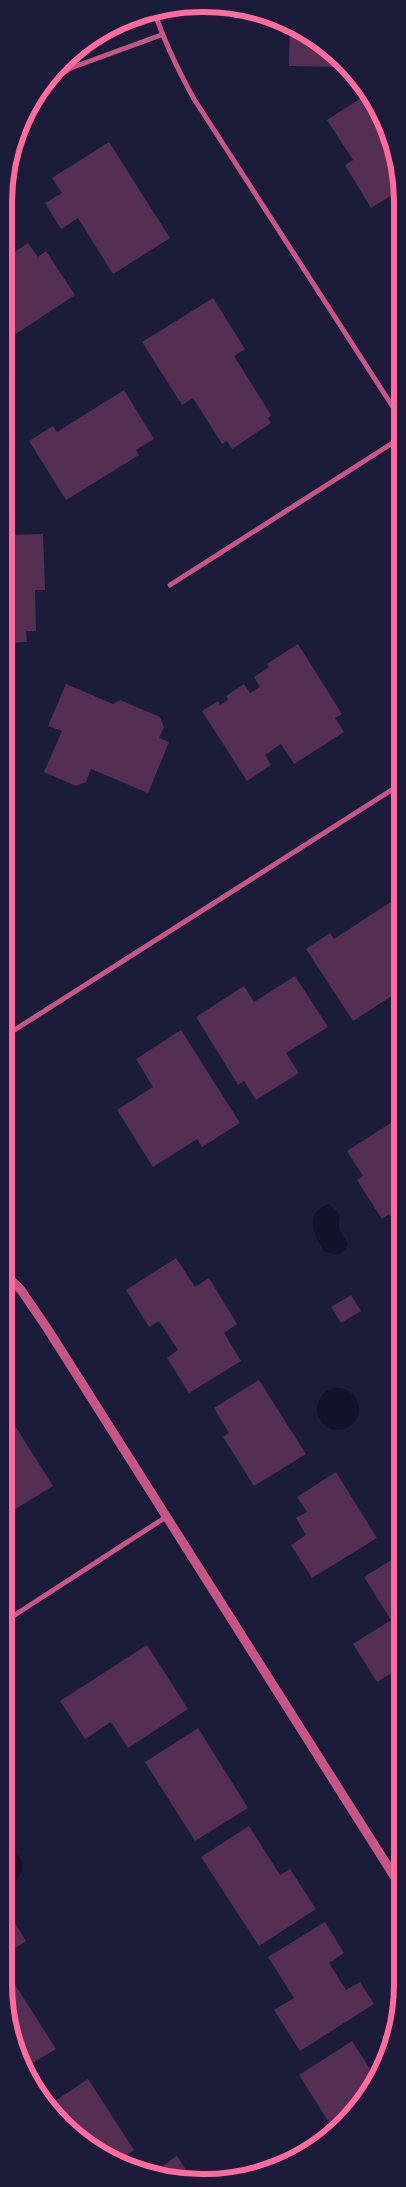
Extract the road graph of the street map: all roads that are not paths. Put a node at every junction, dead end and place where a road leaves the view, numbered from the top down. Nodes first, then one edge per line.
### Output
1 (157, 18) edge
2 (162, 35) junction
3 (65, 71) edge
4 (394, 410) edge
5 (394, 442) edge
6 (170, 585) dead end
7 (394, 788) edge
8 (12, 1032) edge
9 (12, 1281) edge
10 (166, 1517) junction
11 (12, 1617) edge
12 (394, 1876) edge

1 - 2 street
2 - 3 street
2 - 4 street
5 - 6 street
7 - 8 street
9 - 10 street
10 - 11 street
10 - 12 street

